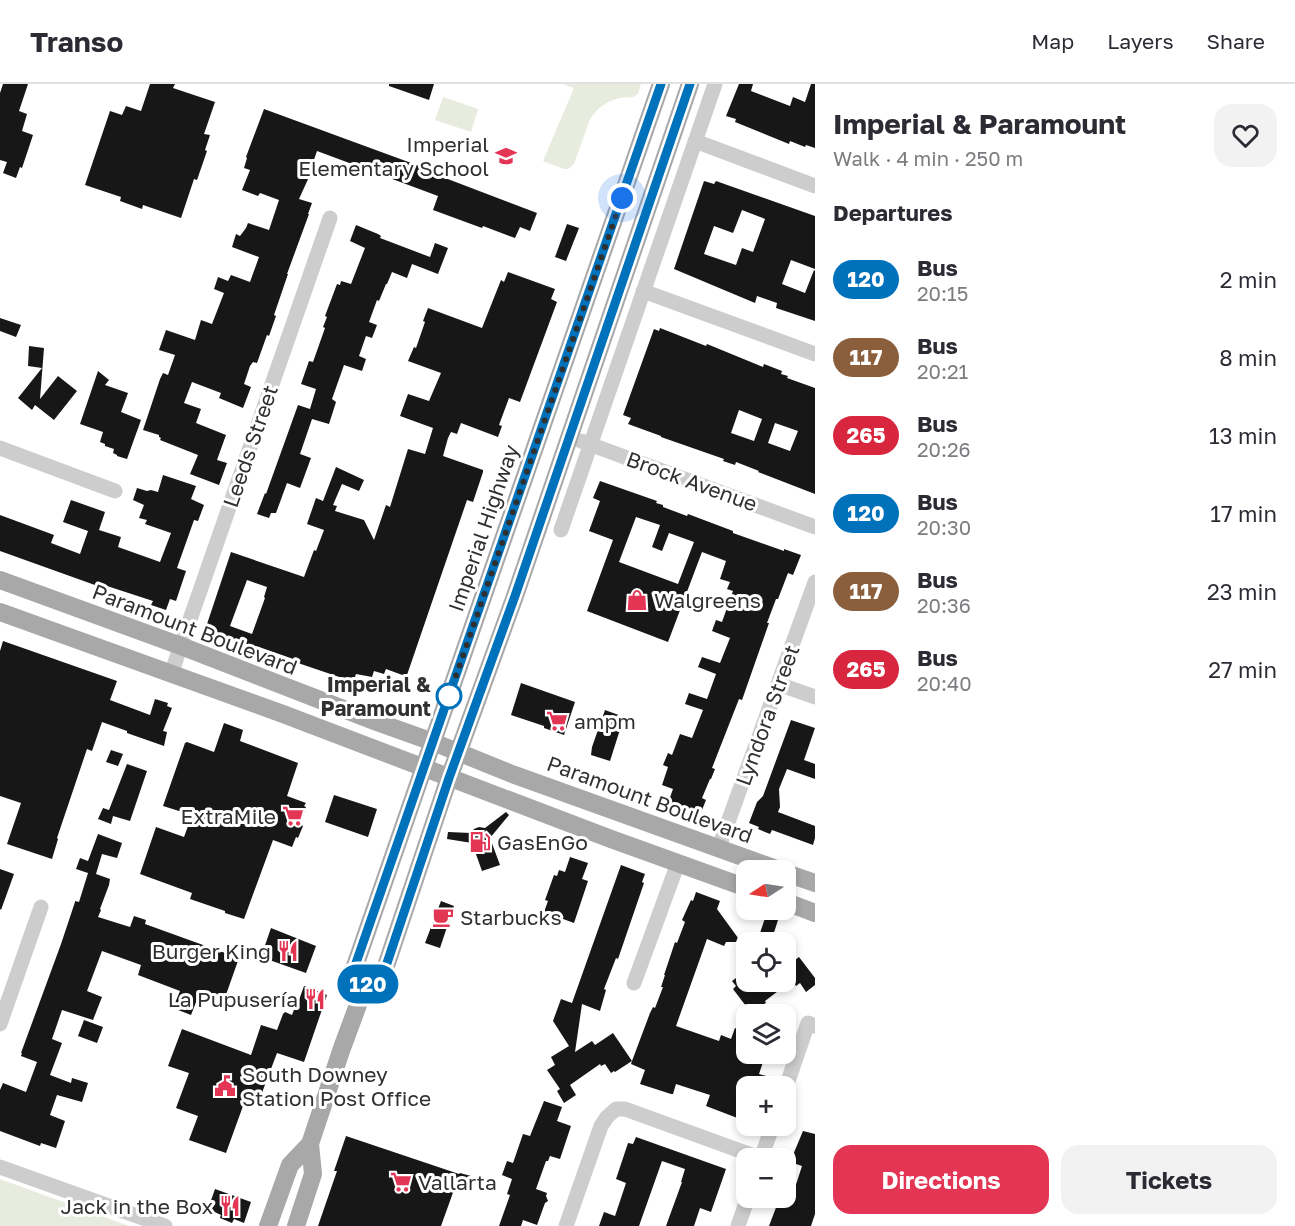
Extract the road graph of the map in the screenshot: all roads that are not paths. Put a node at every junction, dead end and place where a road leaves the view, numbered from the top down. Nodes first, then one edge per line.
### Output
1 (661, 84) edge
2 (690, 84) edge
3 (715, 84) edge
4 (695, 141) junction
5 (815, 186) edge
6 (330, 218) dead end
7 (643, 291) junction
8 (815, 354) edge
9 (569, 436) junction
10 (590, 444) junction
11 (0, 448) edge
12 (115, 491) dead end
13 (815, 526) edge
14 (561, 530) dead end
15 (0, 580) edge
16 (815, 582) edge
17 (0, 612) edge
18 (181, 646) junction
19 (171, 674) junction
20 (778, 684) junction
21 (815, 697) edge
22 (433, 742) junction
23 (458, 752) junction
24 (424, 768) junction
25 (449, 778) junction
26 (719, 847) junction
27 (753, 860) edge
28 (678, 863) junction
29 (796, 877) edge
30 (736, 884) edge
31 (815, 884) edge
32 (796, 906) edge
33 (41, 907) dead end
34 (815, 913) edge
35 (634, 983) dead end
36 (365, 986) junction
37 (0, 1024) edge
38 (811, 1025) edge
39 (790, 1076) edge
40 (310, 1144) junction
41 (736, 1149) edge
42 (0, 1167) edge
43 (744, 1208) edge
44 (165, 1226) edge
45 (268, 1226) edge
46 (296, 1226) edge
47 (567, 1226) edge
48 (738, 1226) edge

1 - 22 main road, Imperial Highway
2 - 9 main road
3 - 4 street
4 - 5 street
4 - 7 street
6 - 18 street, Leeds Street
7 - 8 street
7 - 10 street
9 - 10 street, Brock Avenue
9 - 23 main road
10 - 13 street, Brock Avenue
10 - 14 street
11 - 12 street
15 - 18 main road, Paramount Boulevard
16 - 20 street, Lyndora Street
17 - 19 main road
18 - 19 street, Leeds Street
18 - 22 main road, Paramount Boulevard
19 - 24 main road
20 - 21 street
20 - 26 street, Lyndora Street
22 - 23 main road, Paramount Boulevard
22 - 24 main road, Imperial Highway
23 - 25 main road
23 - 26 main road, Paramount Boulevard
24 - 25 main road
24 - 36 main road, Imperial Highway
25 - 28 main road
25 - 36 main road
26 - 27 main road, Paramount Boulevard
28 - 30 main road
28 - 35 street
29 - 31 main road
32 - 34 main road
33 - 37 street
36 - 40 main road
38 - 39 street
40 - 45 main road
40 - 46 main road
41 - 47 street
42 - 44 street
43 - 48 street

